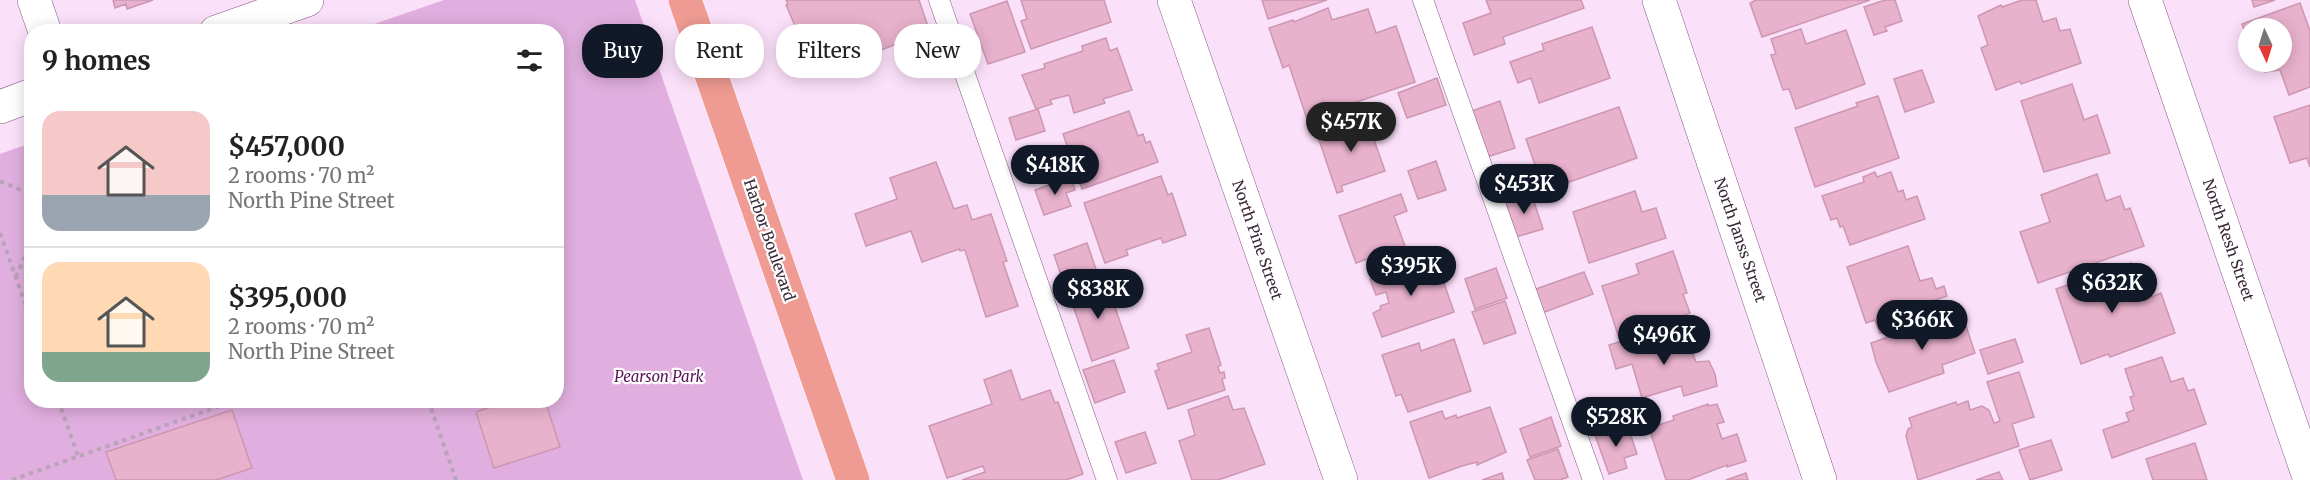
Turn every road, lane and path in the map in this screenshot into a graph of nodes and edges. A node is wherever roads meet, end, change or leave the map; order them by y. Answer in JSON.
{"nodes":[{"id":1,"x":34,"y":0,"type":"edge"},
{"id":2,"x":307,"y":0,"type":"edge"},
{"id":3,"x":685,"y":0,"type":"edge"},
{"id":4,"x":939,"y":0,"type":"edge"},
{"id":5,"x":1174,"y":0,"type":"edge"},
{"id":6,"x":1423,"y":0,"type":"edge"},
{"id":7,"x":1659,"y":0,"type":"edge"},
{"id":8,"x":2145,"y":0,"type":"edge"},
{"id":9,"x":42,"y":24,"type":"edge"},
{"id":10,"x":239,"y":24,"type":"edge"},
{"id":11,"x":24,"y":98,"type":"edge"},
{"id":12,"x":0,"y":106,"type":"edge"},
{"id":13,"x":0,"y":181,"type":"edge"},
{"id":14,"x":24,"y":192,"type":"edge"},
{"id":15,"x":0,"y":233,"type":"edge"},
{"id":16,"x":24,"y":258,"type":"edge"},
{"id":17,"x":16,"y":277,"type":"junction"},
{"id":18,"x":24,"y":300,"type":"edge"},
{"id":19,"x":61,"y":408,"type":"edge"},
{"id":20,"x":214,"y":408,"type":"edge"},
{"id":21,"x":431,"y":408,"type":"edge"},
{"id":22,"x":78,"y":456,"type":"junction"},
{"id":23,"x":12,"y":480,"type":"edge"},
{"id":24,"x":456,"y":480,"type":"edge"},
{"id":25,"x":853,"y":480,"type":"edge"},
{"id":26,"x":1107,"y":480,"type":"edge"},
{"id":27,"x":1341,"y":480,"type":"edge"},
{"id":28,"x":1593,"y":480,"type":"edge"},
{"id":29,"x":1820,"y":480,"type":"edge"},
{"id":30,"x":2310,"y":480,"type":"edge"}],
"edges":[{"from":1,"to":9,"type":"street"},
{"from":2,"to":10,"type":"street"},
{"from":3,"to":25,"type":"main road","name":"Harbor Boulevard"},
{"from":4,"to":26,"type":"lane"},
{"from":5,"to":27,"type":"street","name":"North Pine Street"},
{"from":6,"to":28,"type":"lane"},
{"from":7,"to":29,"type":"street","name":"North Janss Street"},
{"from":8,"to":30,"type":"street","name":"North Resh Street"},
{"from":11,"to":12,"type":"street"},
{"from":13,"to":14,"type":"path"},
{"from":15,"to":17,"type":"path"},
{"from":16,"to":17,"type":"path"},
{"from":17,"to":18,"type":"path"},
{"from":19,"to":22,"type":"path"},
{"from":20,"to":22,"type":"path"},
{"from":21,"to":24,"type":"path"},
{"from":22,"to":23,"type":"path"}]}
